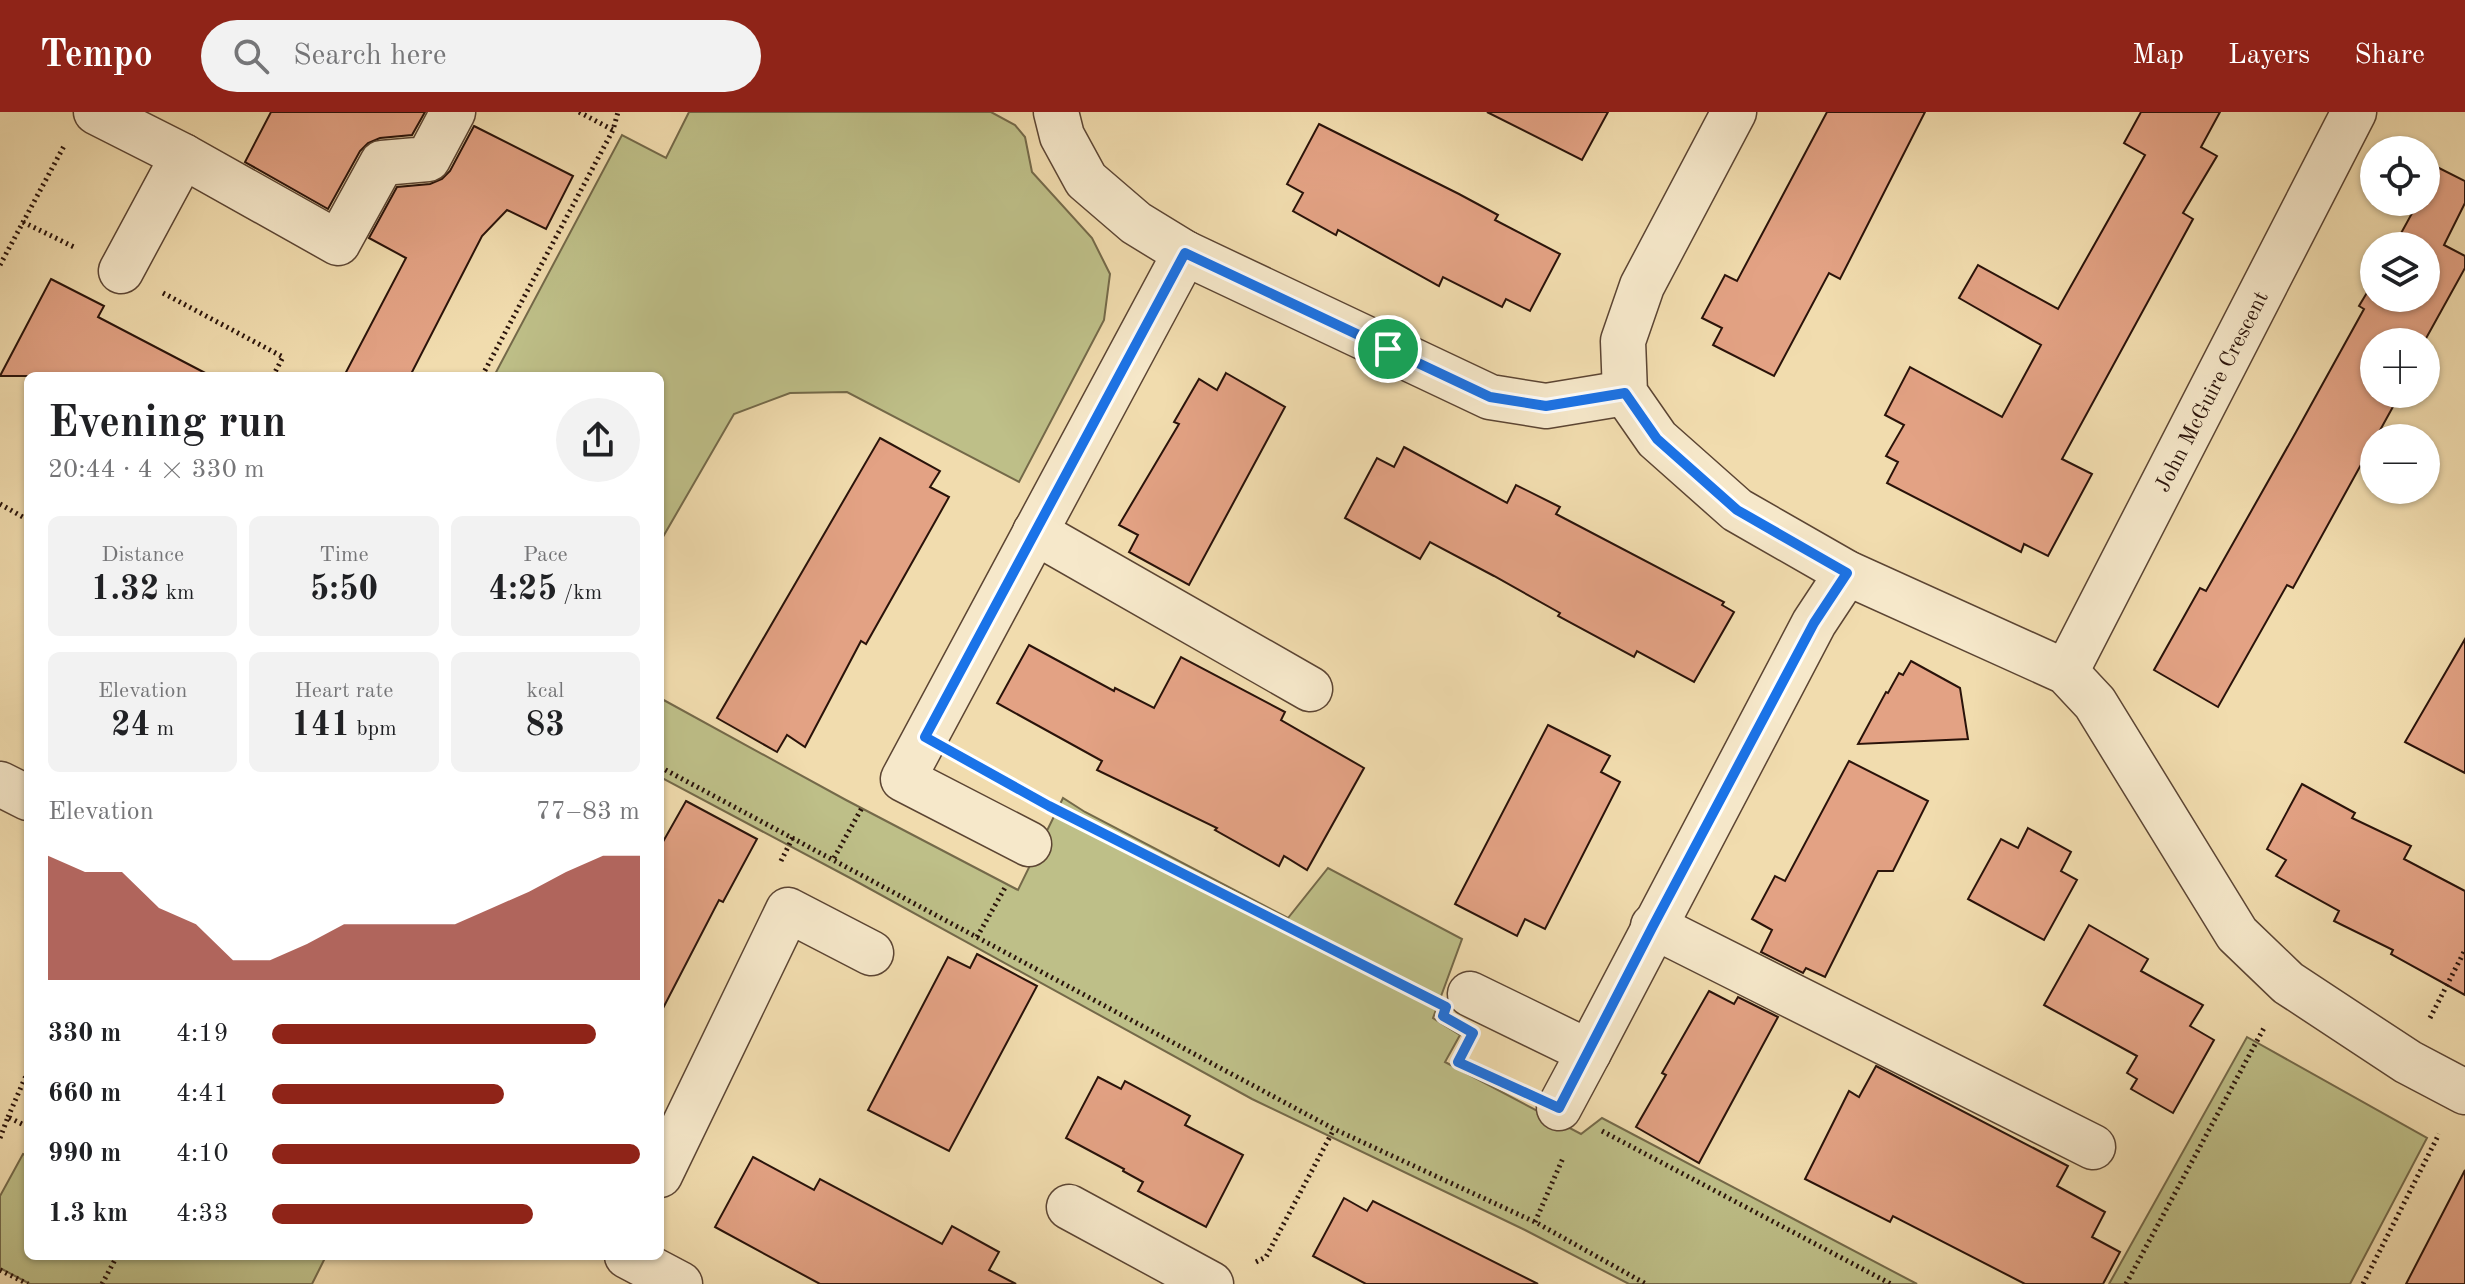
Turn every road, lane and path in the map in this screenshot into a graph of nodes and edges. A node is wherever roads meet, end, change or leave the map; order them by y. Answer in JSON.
{"nodes":[{"id":1,"x":453,"y":112,"type":"edge"},
{"id":2,"x":579,"y":112,"type":"edge"},
{"id":3,"x":618,"y":112,"type":"edge"},
{"id":4,"x":1056,"y":112,"type":"edge"},
{"id":5,"x":1734,"y":112,"type":"edge"},
{"id":6,"x":2354,"y":112,"type":"edge"},
{"id":7,"x":82,"y":126,"type":"edge"},
{"id":8,"x":613,"y":130,"type":"junction"},
{"id":9,"x":183,"y":156,"type":"junction"},
{"id":10,"x":1185,"y":253,"type":"junction"},
{"id":11,"x":0,"y":265,"type":"edge"},
{"id":12,"x":121,"y":271,"type":"dead end"},
{"id":13,"x":484,"y":372,"type":"edge"},
{"id":14,"x":1625,"y":393,"type":"junction"},
{"id":15,"x":0,"y":504,"type":"edge"},
{"id":16,"x":24,"y":518,"type":"edge"},
{"id":17,"x":1035,"y":532,"type":"junction"},
{"id":18,"x":1847,"y":573,"type":"junction"},
{"id":19,"x":2066,"y":672,"type":"junction"},
{"id":20,"x":1310,"y":689,"type":"dead end"},
{"id":21,"x":664,"y":769,"type":"edge"},
{"id":22,"x":894,"y":775,"type":"junction"},
{"id":23,"x":0,"y":784,"type":"edge"},
{"id":24,"x":24,"y":796,"type":"edge"},
{"id":25,"x":1063,"y":813,"type":"dead end"},
{"id":26,"x":1029,"y":844,"type":"dead end"},
{"id":27,"x":834,"y":858,"type":"junction"},
{"id":28,"x":1653,"y":926,"type":"junction"},
{"id":29,"x":2465,"y":950,"type":"edge"},
{"id":30,"x":871,"y":953,"type":"dead end"},
{"id":31,"x":2288,"y":983,"type":"junction"},
{"id":32,"x":1451,"y":997,"type":"joint"},
{"id":33,"x":1468,"y":1042,"type":"dead end"},
{"id":34,"x":1589,"y":1052,"type":"junction"},
{"id":35,"x":2408,"y":1062,"type":"junction"},
{"id":36,"x":24,"y":1080,"type":"edge"},
{"id":37,"x":2463,"y":1091,"type":"edge"},
{"id":38,"x":8,"y":1117,"type":"junction"},
{"id":39,"x":1576,"y":1117,"type":"junction"},
{"id":40,"x":24,"y":1125,"type":"edge"},
{"id":41,"x":1334,"y":1129,"type":"junction"},
{"id":42,"x":0,"y":1138,"type":"edge"},
{"id":43,"x":2093,"y":1147,"type":"dead end"},
{"id":44,"x":664,"y":1167,"type":"edge"},
{"id":45,"x":1069,"y":1207,"type":"dead end"},
{"id":46,"x":115,"y":1260,"type":"edge"},
{"id":47,"x":618,"y":1260,"type":"edge"},
{"id":48,"x":635,"y":1260,"type":"edge"},
{"id":49,"x":0,"y":1270,"type":"edge"},
{"id":50,"x":1221,"y":1281,"type":"edge"},
{"id":51,"x":28,"y":1284,"type":"edge"},
{"id":52,"x":102,"y":1284,"type":"edge"},
{"id":53,"x":605,"y":1284,"type":"edge"},
{"id":54,"x":680,"y":1284,"type":"edge"},
{"id":55,"x":1646,"y":1284,"type":"edge"},
{"id":56,"x":1891,"y":1284,"type":"edge"},
{"id":57,"x":2126,"y":1284,"type":"edge"},
{"id":58,"x":2363,"y":1284,"type":"edge"}],
"edges":[{"from":1,"to":9,"type":"street"},
{"from":2,"to":8,"type":"path"},
{"from":3,"to":8,"type":"path"},
{"from":4,"to":10,"type":"street"},
{"from":5,"to":14,"type":"street"},
{"from":6,"to":19,"type":"street","name":"John McGuire Crescent"},
{"from":7,"to":9,"type":"street"},
{"from":7,"to":11,"type":"path"},
{"from":8,"to":13,"type":"path"},
{"from":9,"to":12,"type":"street"},
{"from":10,"to":14,"type":"street"},
{"from":10,"to":17,"type":"street"},
{"from":14,"to":18,"type":"street"},
{"from":15,"to":16,"type":"path"},
{"from":17,"to":20,"type":"street"},
{"from":17,"to":22,"type":"street"},
{"from":18,"to":19,"type":"street"},
{"from":18,"to":28,"type":"street"},
{"from":19,"to":31,"type":"street"},
{"from":21,"to":27,"type":"path"},
{"from":22,"to":26,"type":"street"},
{"from":22,"to":27,"type":"path"},
{"from":23,"to":24,"type":"street"},
{"from":25,"to":32,"type":"path"},
{"from":27,"to":41,"type":"path"},
{"from":28,"to":34,"type":"street"},
{"from":28,"to":43,"type":"street"},
{"from":29,"to":35,"type":"path"},
{"from":30,"to":44,"type":"street"},
{"from":31,"to":35,"type":"street"},
{"from":31,"to":57,"type":"path"},
{"from":32,"to":34,"type":"street"},
{"from":33,"to":39,"type":"path"},
{"from":34,"to":39,"type":"street"},
{"from":35,"to":37,"type":"street"},
{"from":36,"to":38,"type":"path"},
{"from":37,"to":58,"type":"path"},
{"from":38,"to":40,"type":"path"},
{"from":38,"to":42,"type":"path"},
{"from":39,"to":56,"type":"path"},
{"from":41,"to":50,"type":"path"},
{"from":41,"to":55,"type":"path"},
{"from":45,"to":50,"type":"street"},
{"from":46,"to":52,"type":"path"},
{"from":47,"to":53,"type":"street"},
{"from":48,"to":54,"type":"street"},
{"from":49,"to":51,"type":"path"}]}
